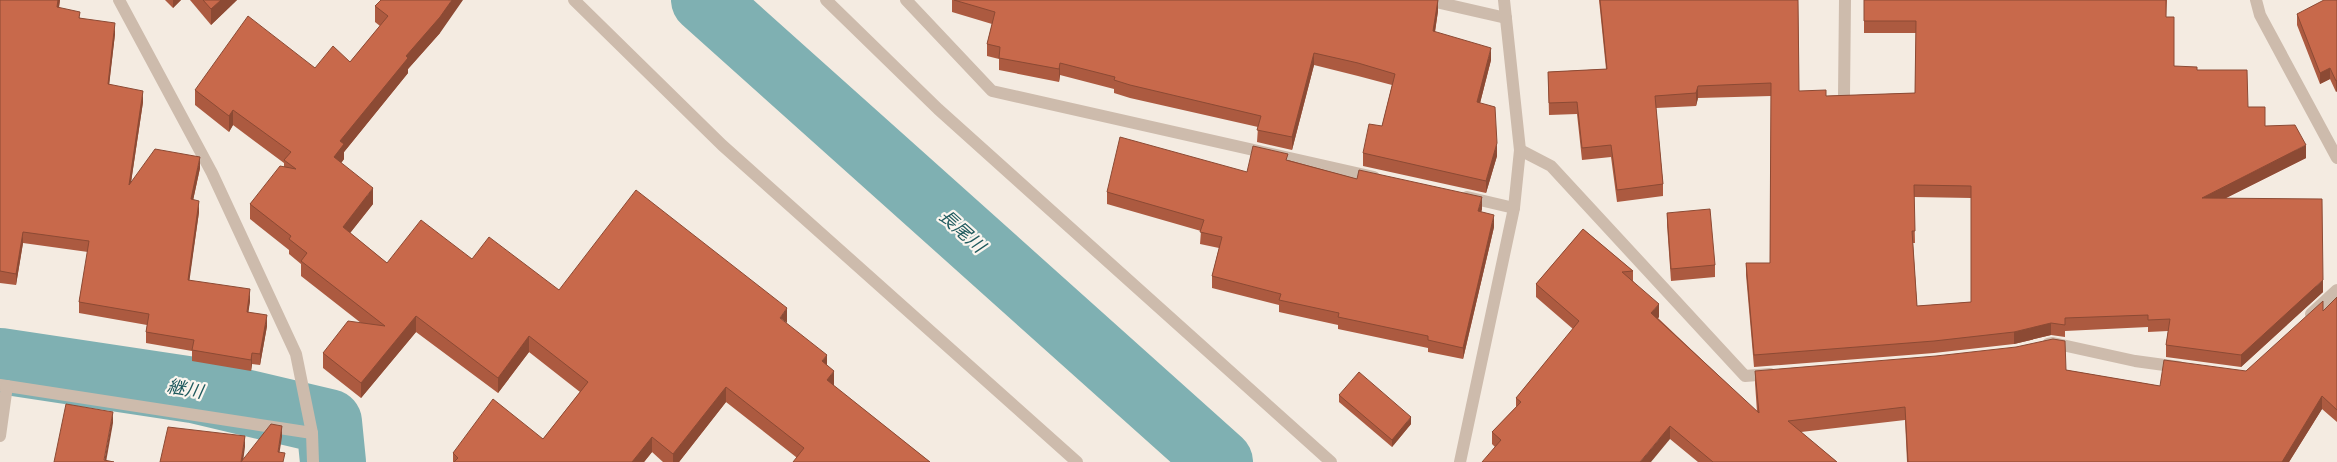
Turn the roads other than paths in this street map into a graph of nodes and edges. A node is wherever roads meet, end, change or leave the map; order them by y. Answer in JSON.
{"nodes":[{"id":1,"x":119,"y":0,"type":"edge"},
{"id":2,"x":574,"y":0,"type":"edge"},
{"id":3,"x":826,"y":0,"type":"edge"},
{"id":4,"x":906,"y":0,"type":"edge"},
{"id":5,"x":1427,"y":0,"type":"edge"},
{"id":6,"x":1504,"y":0,"type":"edge"},
{"id":7,"x":1845,"y":0,"type":"edge"},
{"id":8,"x":2256,"y":0,"type":"edge"},
{"id":9,"x":1506,"y":18,"type":"junction"},
{"id":10,"x":1844,"y":94,"type":"edge"},
{"id":11,"x":1520,"y":150,"type":"junction"},
{"id":12,"x":2337,"y":158,"type":"edge"},
{"id":13,"x":1388,"y":180,"type":"edge"},
{"id":14,"x":1456,"y":195,"type":"edge"},
{"id":15,"x":1514,"y":208,"type":"junction"},
{"id":16,"x":2337,"y":290,"type":"edge"},
{"id":17,"x":2301,"y":323,"type":"edge"},
{"id":18,"x":2034,"y":348,"type":"edge"},
{"id":19,"x":2194,"y":369,"type":"edge"},
{"id":20,"x":1785,"y":373,"type":"edge"},
{"id":21,"x":3,"y":385,"type":"edge"},
{"id":22,"x":312,"y":433,"type":"junction"},
{"id":23,"x":0,"y":436,"type":"edge"},
{"id":24,"x":313,"y":462,"type":"edge"},
{"id":25,"x":1077,"y":462,"type":"edge"},
{"id":26,"x":1331,"y":462,"type":"edge"},
{"id":27,"x":1460,"y":462,"type":"edge"}],
"edges":[{"from":1,"to":22,"type":"street"},
{"from":2,"to":25,"type":"street"},
{"from":3,"to":26,"type":"street"},
{"from":4,"to":13,"type":"street"},
{"from":5,"to":9,"type":"street"},
{"from":6,"to":9,"type":"street"},
{"from":7,"to":10,"type":"street"},
{"from":8,"to":12,"type":"street"},
{"from":9,"to":11,"type":"street"},
{"from":11,"to":15,"type":"street"},
{"from":11,"to":20,"type":"street"},
{"from":14,"to":15,"type":"street"},
{"from":15,"to":27,"type":"street"},
{"from":16,"to":17,"type":"street"},
{"from":18,"to":19,"type":"street"},
{"from":21,"to":22,"type":"street"},
{"from":21,"to":23,"type":"street"},
{"from":22,"to":24,"type":"street"}]}
